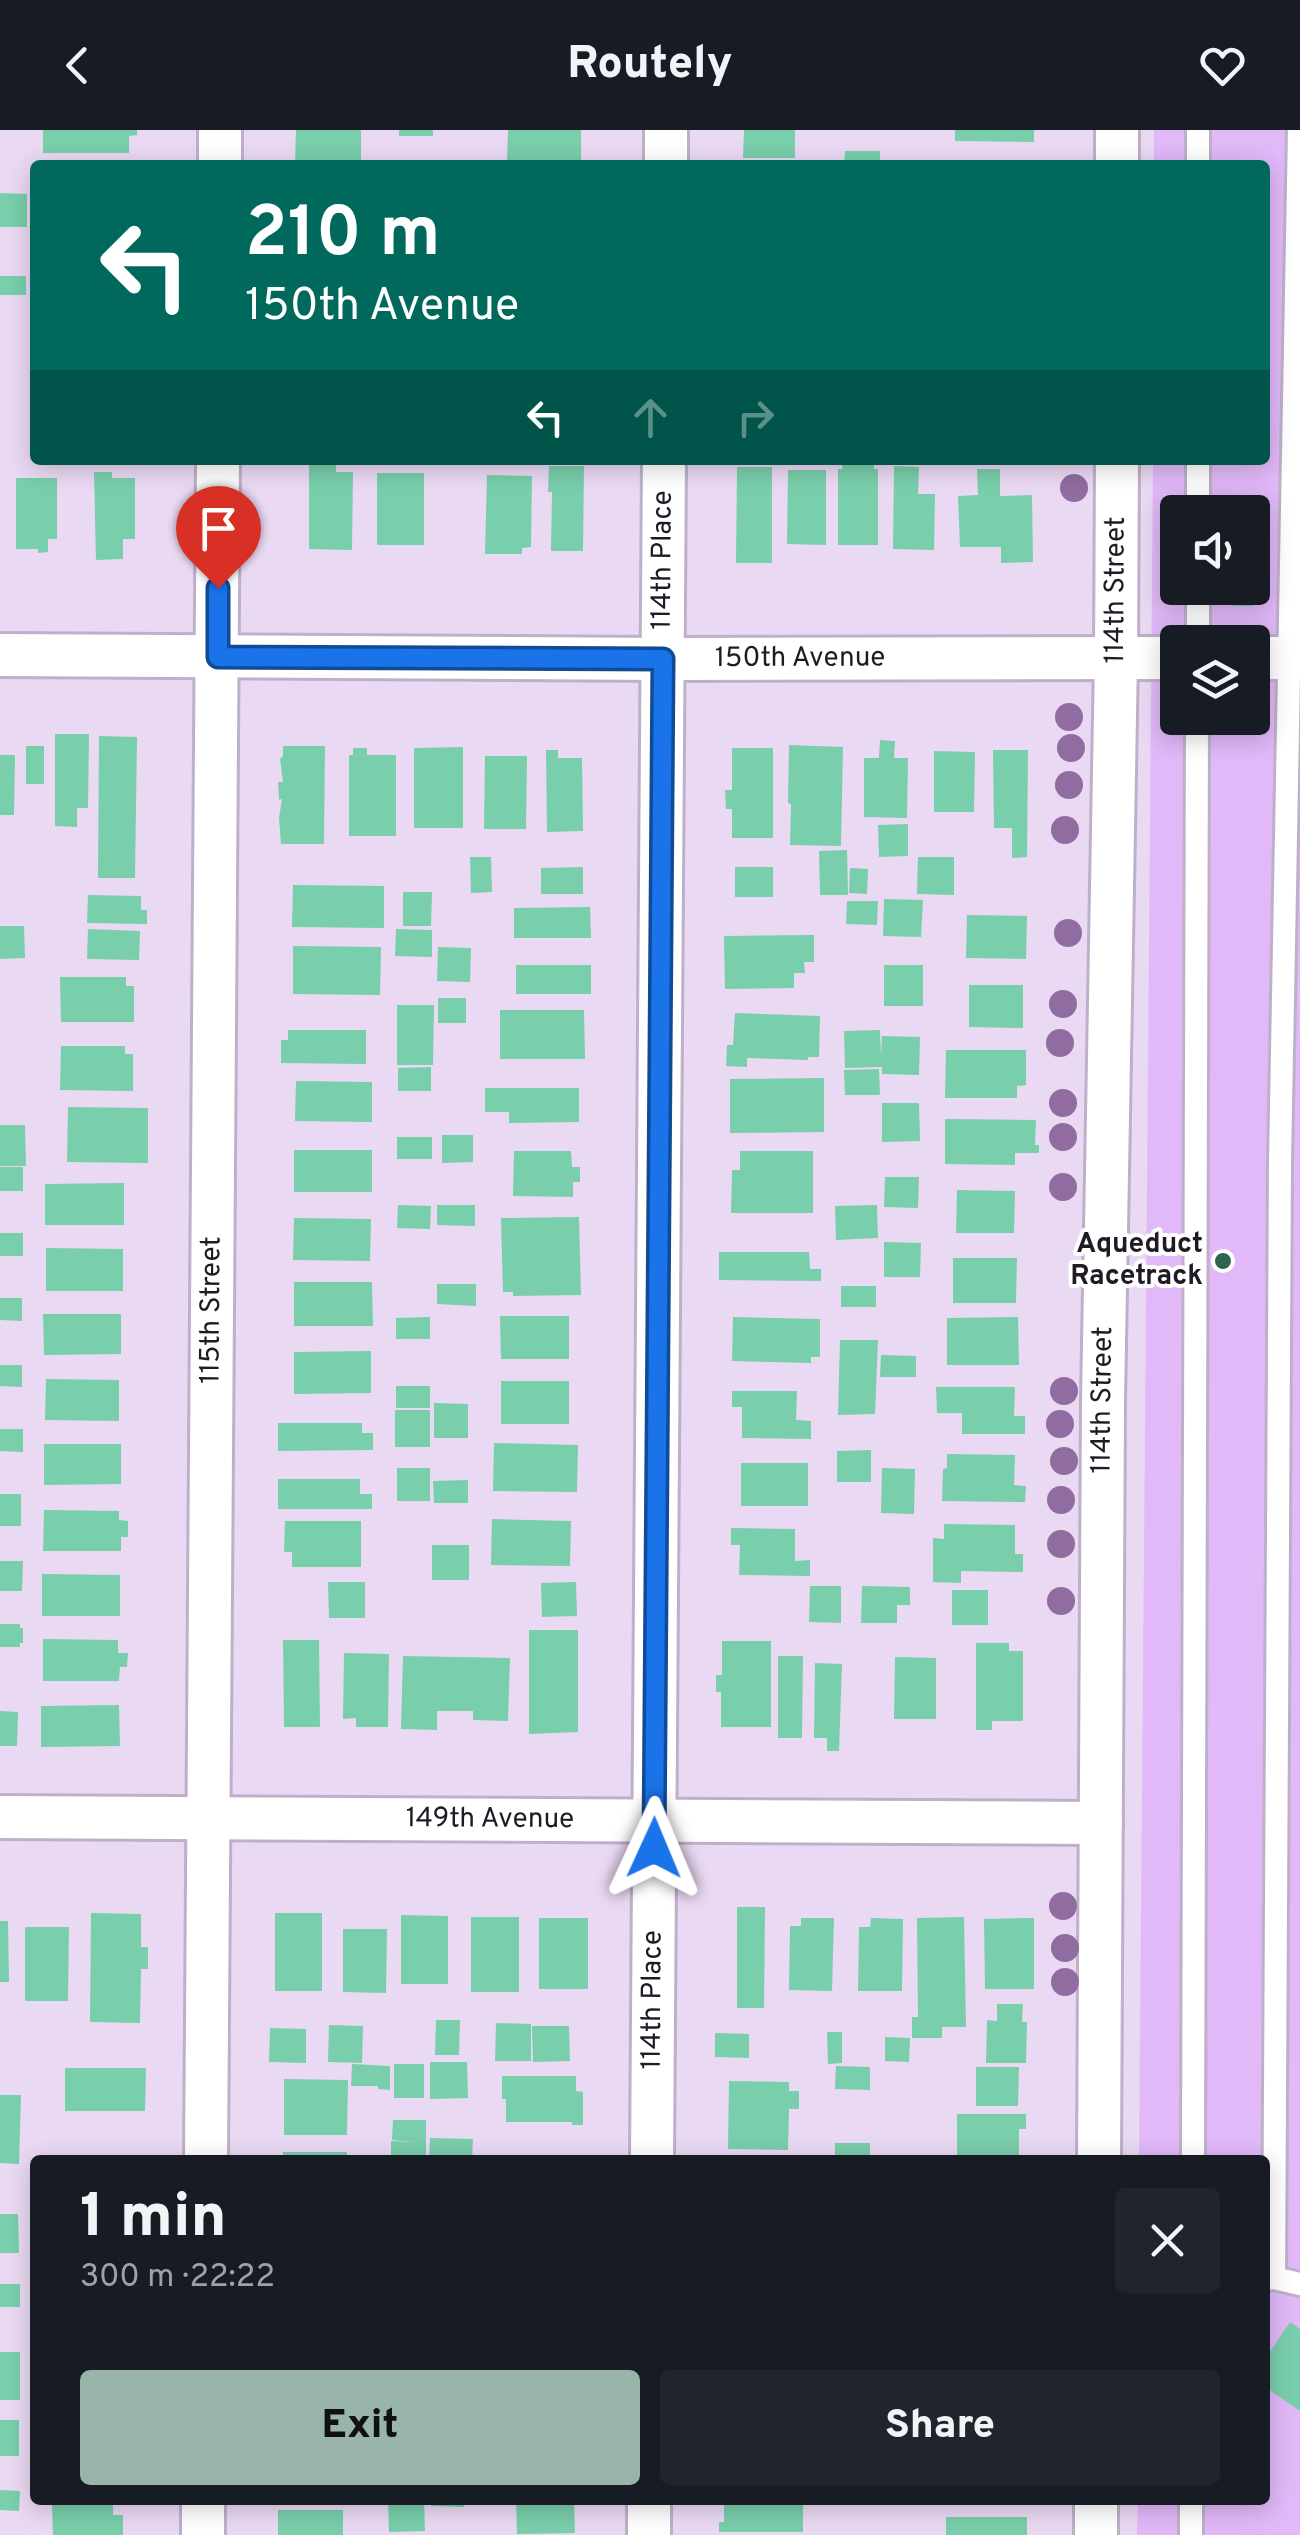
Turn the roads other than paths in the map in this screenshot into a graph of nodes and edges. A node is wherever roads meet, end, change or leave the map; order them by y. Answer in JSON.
{"nodes":[{"id":1,"x":220,"y":130,"type":"edge"},
{"id":2,"x":666,"y":130,"type":"edge"},
{"id":3,"x":1118,"y":130,"type":"edge"},
{"id":4,"x":1198,"y":130,"type":"edge"},
{"id":5,"x":1299,"y":130,"type":"edge"},
{"id":6,"x":220,"y":160,"type":"edge"},
{"id":7,"x":666,"y":160,"type":"edge"},
{"id":8,"x":1117,"y":160,"type":"edge"},
{"id":9,"x":1198,"y":160,"type":"edge"},
{"id":10,"x":218,"y":465,"type":"edge"},
{"id":11,"x":664,"y":465,"type":"edge"},
{"id":12,"x":1116,"y":465,"type":"edge"},
{"id":13,"x":1198,"y":465,"type":"edge"},
{"id":14,"x":1198,"y":495,"type":"edge"},
{"id":15,"x":0,"y":655,"type":"edge"},
{"id":16,"x":218,"y":657,"type":"junction"},
{"id":17,"x":1116,"y":658,"type":"junction"},
{"id":18,"x":1160,"y":658,"type":"edge"},
{"id":19,"x":1270,"y":658,"type":"edge"},
{"id":20,"x":663,"y":659,"type":"junction"},
{"id":21,"x":1198,"y":735,"type":"edge"},
{"id":22,"x":0,"y":1818,"type":"edge"},
{"id":23,"x":208,"y":1818,"type":"junction"},
{"id":24,"x":654,"y":1820,"type":"junction"},
{"id":25,"x":1101,"y":1823,"type":"junction"},
{"id":26,"x":206,"y":2155,"type":"edge"},
{"id":27,"x":652,"y":2155,"type":"edge"},
{"id":28,"x":1098,"y":2155,"type":"edge"},
{"id":29,"x":1192,"y":2155,"type":"edge"},
{"id":30,"x":1270,"y":2176,"type":"edge"},
{"id":31,"x":1270,"y":2278,"type":"edge"},
{"id":32,"x":1300,"y":2284,"type":"edge"},
{"id":33,"x":203,"y":2505,"type":"edge"},
{"id":34,"x":650,"y":2505,"type":"edge"},
{"id":35,"x":1096,"y":2505,"type":"edge"},
{"id":36,"x":1192,"y":2505,"type":"edge"},
{"id":37,"x":203,"y":2535,"type":"edge"},
{"id":38,"x":649,"y":2535,"type":"edge"},
{"id":39,"x":1096,"y":2535,"type":"edge"},
{"id":40,"x":1191,"y":2535,"type":"edge"}],
"edges":[{"from":1,"to":6,"type":"street"},
{"from":2,"to":7,"type":"street"},
{"from":3,"to":8,"type":"street"},
{"from":4,"to":9,"type":"lane"},
{"from":5,"to":19,"type":"lane"},
{"from":10,"to":16,"type":"street","name":"115th Street"},
{"from":11,"to":20,"type":"street","name":"114th Place"},
{"from":12,"to":17,"type":"street","name":"114th Street"},
{"from":13,"to":14,"type":"lane"},
{"from":15,"to":16,"type":"street","name":"150th Avenue"},
{"from":16,"to":20,"type":"street","name":"150th Avenue"},
{"from":16,"to":23,"type":"street","name":"115th Street"},
{"from":17,"to":18,"type":"street","name":"150th Avenue"},
{"from":17,"to":20,"type":"street","name":"150th Avenue"},
{"from":17,"to":25,"type":"street","name":"114th Street"},
{"from":19,"to":30,"type":"lane"},
{"from":20,"to":24,"type":"street","name":"114th Place"},
{"from":21,"to":29,"type":"lane"},
{"from":22,"to":23,"type":"street","name":"149th Avenue"},
{"from":23,"to":24,"type":"street","name":"149th Avenue"},
{"from":23,"to":26,"type":"street","name":"115th Street"},
{"from":24,"to":25,"type":"street","name":"149th Avenue"},
{"from":24,"to":27,"type":"street","name":"114th Place"},
{"from":25,"to":28,"type":"street","name":"114th Street"},
{"from":31,"to":32,"type":"lane"},
{"from":33,"to":37,"type":"street"},
{"from":34,"to":38,"type":"street"},
{"from":35,"to":39,"type":"street"},
{"from":36,"to":40,"type":"lane"}]}
